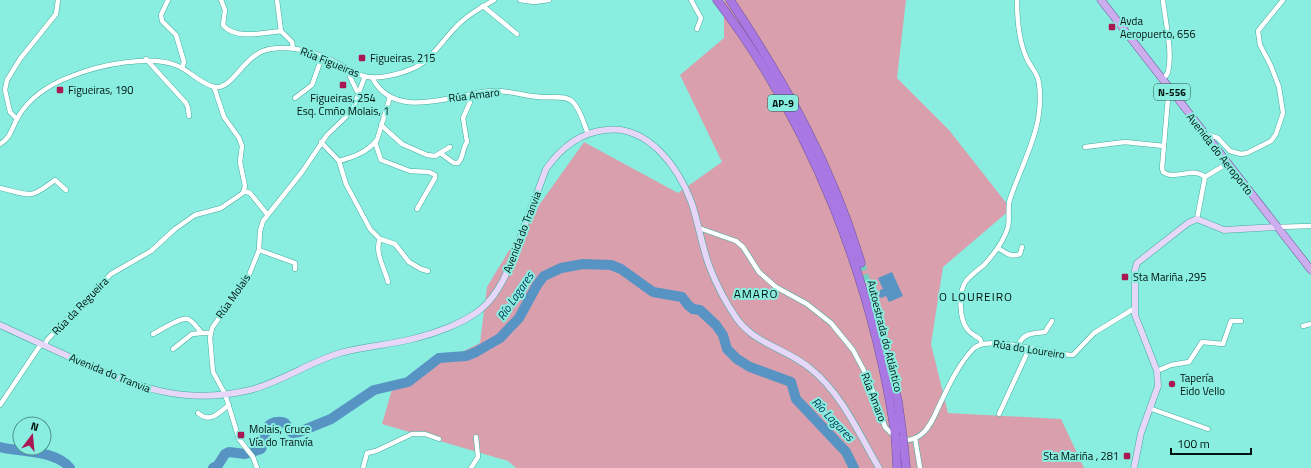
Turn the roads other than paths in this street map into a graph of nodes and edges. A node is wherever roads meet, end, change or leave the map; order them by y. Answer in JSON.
{"nodes":[{"id":1,"x":58,"y":0,"type":"edge"},
{"id":2,"x":168,"y":0,"type":"edge"},
{"id":3,"x":220,"y":0,"type":"edge"},
{"id":4,"x":277,"y":0,"type":"edge"},
{"id":5,"x":494,"y":0,"type":"edge"},
{"id":6,"x":520,"y":0,"type":"edge"},
{"id":7,"x":549,"y":0,"type":"edge"},
{"id":8,"x":691,"y":0,"type":"edge"},
{"id":9,"x":717,"y":0,"type":"edge"},
{"id":10,"x":730,"y":0,"type":"edge"},
{"id":11,"x":1016,"y":0,"type":"edge"},
{"id":12,"x":1101,"y":0,"type":"edge"},
{"id":13,"x":1163,"y":0,"type":"edge"},
{"id":14,"x":1283,"y":0,"type":"edge"},
{"id":15,"x":483,"y":6,"type":"junction"},
{"id":16,"x":697,"y":29,"type":"dead end"},
{"id":17,"x":281,"y":31,"type":"junction"},
{"id":18,"x":516,"y":34,"type":"dead end"},
{"id":19,"x":293,"y":48,"type":"junction"},
{"id":20,"x":322,"y":57,"type":"junction"},
{"id":21,"x":146,"y":59,"type":"junction"},
{"id":22,"x":182,"y":68,"type":"junction"},
{"id":23,"x":349,"y":69,"type":"junction"},
{"id":24,"x":365,"y":76,"type":"junction"},
{"id":25,"x":372,"y":77,"type":"junction"},
{"id":26,"x":1162,"y":79,"type":"junction"},
{"id":27,"x":214,"y":87,"type":"junction"},
{"id":28,"x":358,"y":93,"type":"junction"},
{"id":29,"x":1173,"y":93,"type":"junction"},
{"id":30,"x":470,"y":95,"type":"junction"},
{"id":31,"x":390,"y":97,"type":"junction"},
{"id":32,"x":295,"y":98,"type":"dead end"},
{"id":33,"x":189,"y":116,"type":"dead end"},
{"id":34,"x":17,"y":119,"type":"junction"},
{"id":35,"x":381,"y":125,"type":"junction"},
{"id":36,"x":588,"y":134,"type":"junction"},
{"id":37,"x":1205,"y":134,"type":"junction"},
{"id":38,"x":321,"y":142,"type":"junction"},
{"id":39,"x":375,"y":142,"type":"junction"},
{"id":40,"x":0,"y":144,"type":"edge"},
{"id":41,"x":1164,"y":146,"type":"junction"},
{"id":42,"x":450,"y":147,"type":"dead end"},
{"id":43,"x":1085,"y":148,"type":"dead end"},
{"id":44,"x":440,"y":153,"type":"junction"},
{"id":45,"x":339,"y":161,"type":"junction"},
{"id":46,"x":1228,"y":164,"type":"junction"},
{"id":47,"x":1205,"y":177,"type":"junction"},
{"id":48,"x":0,"y":188,"type":"edge"},
{"id":49,"x":66,"y":190,"type":"dead end"},
{"id":50,"x":244,"y":191,"type":"junction"},
{"id":51,"x":417,"y":209,"type":"dead end"},
{"id":52,"x":267,"y":214,"type":"junction"},
{"id":53,"x":1197,"y":219,"type":"junction"},
{"id":54,"x":1311,"y":226,"type":"edge"},
{"id":55,"x":1277,"y":227,"type":"junction"},
{"id":56,"x":699,"y":228,"type":"junction"},
{"id":57,"x":380,"y":239,"type":"junction"},
{"id":58,"x":1022,"y":247,"type":"dead end"},
{"id":59,"x":998,"y":248,"type":"junction"},
{"id":60,"x":259,"y":250,"type":"junction"},
{"id":61,"x":862,"y":263,"type":"tunnel mouth"},
{"id":62,"x":295,"y":270,"type":"dead end"},
{"id":63,"x":428,"y":270,"type":"dead end"},
{"id":64,"x":1311,"y":270,"type":"edge"},
{"id":65,"x":388,"y":282,"type":"dead end"},
{"id":66,"x":1135,"y":308,"type":"junction"},
{"id":67,"x":1052,"y":321,"type":"dead end"},
{"id":68,"x":1241,"y":321,"type":"dead end"},
{"id":69,"x":1311,"y":324,"type":"edge"},
{"id":70,"x":0,"y":325,"type":"edge"},
{"id":71,"x":1303,"y":326,"type":"dead end"},
{"id":72,"x":202,"y":333,"type":"junction"},
{"id":73,"x":153,"y":334,"type":"dead end"},
{"id":74,"x":211,"y":334,"type":"junction"},
{"id":75,"x":883,"y":340,"type":"tunnel mouth"},
{"id":76,"x":43,"y":344,"type":"junction"},
{"id":77,"x":982,"y":344,"type":"junction"},
{"id":78,"x":1017,"y":347,"type":"junction"},
{"id":79,"x":173,"y":349,"type":"dead end"},
{"id":80,"x":1029,"y":349,"type":"junction"},
{"id":81,"x":1156,"y":370,"type":"junction"},
{"id":82,"x":225,"y":394,"type":"junction"},
{"id":83,"x":0,"y":405,"type":"edge"},
{"id":84,"x":229,"y":405,"type":"junction"},
{"id":85,"x":1149,"y":408,"type":"junction"},
{"id":86,"x":198,"y":413,"type":"dead end"},
{"id":87,"x":999,"y":414,"type":"dead end"},
{"id":88,"x":1208,"y":429,"type":"dead end"},
{"id":89,"x":476,"y":437,"type":"dead end"},
{"id":90,"x":439,"y":439,"type":"dead end"},
{"id":91,"x":909,"y":439,"type":"junction"},
{"id":92,"x":900,"y":446,"type":"junction"},
{"id":93,"x":256,"y":468,"type":"edge"},
{"id":94,"x":363,"y":468,"type":"edge"},
{"id":95,"x":472,"y":468,"type":"edge"},
{"id":96,"x":879,"y":468,"type":"edge"},
{"id":97,"x":898,"y":468,"type":"edge"},
{"id":98,"x":906,"y":468,"type":"edge"},
{"id":99,"x":920,"y":468,"type":"edge"},
{"id":100,"x":1134,"y":468,"type":"edge"}],
"edges":[{"from":1,"to":34,"type":"street"},
{"from":2,"to":22,"type":"street"},
{"from":3,"to":17,"type":"street"},
{"from":4,"to":17,"type":"street"},
{"from":5,"to":15,"type":"street","name":"Rúa Figueiras"},
{"from":6,"to":7,"type":"street"},
{"from":8,"to":16,"type":"street"},
{"from":9,"to":92,"type":"highway","name":"Autoestrada do Atlántico","number":"AP-9","bridge":true},
{"from":10,"to":61,"type":"highway","number":"AP-9"},
{"from":11,"to":59,"type":"street"},
{"from":12,"to":26,"type":"main road","name":"Avenida do Aeroporto","number":"N-556"},
{"from":13,"to":26,"type":"street"},
{"from":14,"to":37,"type":"street"},
{"from":15,"to":18,"type":"street"},
{"from":15,"to":25,"type":"street","name":"Rúa Figueiras"},
{"from":17,"to":19,"type":"street"},
{"from":19,"to":20,"type":"street","name":"Rúa Figueiras"},
{"from":19,"to":27,"type":"street","name":"Rúa Figueiras"},
{"from":20,"to":23,"type":"street","name":"Rúa Figueiras"},
{"from":20,"to":32,"type":"street"},
{"from":21,"to":22,"type":"street"},
{"from":21,"to":33,"type":"street"},
{"from":21,"to":34,"type":"street"},
{"from":22,"to":27,"type":"street"},
{"from":23,"to":24,"type":"street","name":"Rúa Figueiras"},
{"from":23,"to":28,"type":"street"},
{"from":24,"to":25,"type":"street","name":"Rúa Figueiras"},
{"from":24,"to":28,"type":"street","name":"Rúa Molais"},
{"from":25,"to":31,"type":"street","name":"Rúa Amaro"},
{"from":26,"to":29,"type":"main road","name":"Avenida do Aeroporto","number":"N-556"},
{"from":27,"to":50,"type":"street"},
{"from":28,"to":38,"type":"street","name":"Rúa Molais"},
{"from":29,"to":37,"type":"main road","name":"Avenida do Aeroporto","number":"N-556"},
{"from":29,"to":41,"type":"street"},
{"from":30,"to":31,"type":"street","name":"Rúa Amaro"},
{"from":30,"to":36,"type":"street","name":"Rúa Amaro"},
{"from":30,"to":44,"type":"street"},
{"from":31,"to":35,"type":"street"},
{"from":34,"to":40,"type":"street"},
{"from":35,"to":39,"type":"street"},
{"from":35,"to":44,"type":"street"},
{"from":36,"to":56,"type":"main road","name":"Avenida do Tranvia"},
{"from":36,"to":82,"type":"main road","name":"Avenida do Tranvia"},
{"from":37,"to":46,"type":"main road","name":"Avenida do Aeroporto","number":"N-556"},
{"from":38,"to":45,"type":"street"},
{"from":38,"to":52,"type":"street","name":"Rúa Molais"},
{"from":39,"to":45,"type":"street"},
{"from":39,"to":51,"type":"street"},
{"from":41,"to":43,"type":"street"},
{"from":41,"to":47,"type":"street"},
{"from":42,"to":44,"type":"street"},
{"from":45,"to":57,"type":"street"},
{"from":46,"to":47,"type":"street"},
{"from":46,"to":55,"type":"main road","name":"Avenida do Aeroporto","number":"N-556"},
{"from":47,"to":53,"type":"street"},
{"from":48,"to":49,"type":"street"},
{"from":50,"to":52,"type":"street"},
{"from":50,"to":76,"type":"street","name":"Rúa da Regueira"},
{"from":52,"to":60,"type":"street","name":"Rúa Molais"},
{"from":53,"to":55,"type":"main road"},
{"from":53,"to":66,"type":"main road"},
{"from":54,"to":55,"type":"street"},
{"from":55,"to":64,"type":"main road","name":"Avenida do Aeroporto","number":"N-556"},
{"from":56,"to":91,"type":"street","name":"Rúa Amaro"},
{"from":56,"to":96,"type":"main road","name":"Avenida do Tranvia"},
{"from":57,"to":63,"type":"street"},
{"from":57,"to":65,"type":"street"},
{"from":58,"to":59,"type":"street"},
{"from":59,"to":77,"type":"street"},
{"from":60,"to":62,"type":"street"},
{"from":60,"to":74,"type":"street","name":"Rúa Molais"},
{"from":66,"to":80,"type":"street","name":"Rúa do Loureiro"},
{"from":66,"to":81,"type":"main road"},
{"from":67,"to":78,"type":"street"},
{"from":68,"to":81,"type":"street"},
{"from":69,"to":71,"type":"street"},
{"from":70,"to":76,"type":"main road","name":"Avenida do Tranvia"},
{"from":72,"to":73,"type":"street"},
{"from":72,"to":74,"type":"street"},
{"from":72,"to":79,"type":"street"},
{"from":74,"to":82,"type":"street","name":"Rúa Molais"},
{"from":75,"to":91,"type":"highway","name":"Autoestrada do Atlántico","number":"AP-9"},
{"from":76,"to":82,"type":"main road","name":"Avenida do Tranvia"},
{"from":76,"to":83,"type":"street","name":"Rúa da Regueira"},
{"from":77,"to":78,"type":"street","name":"Rúa do Loureiro"},
{"from":77,"to":91,"type":"street","name":"Rúa do Loureiro"},
{"from":78,"to":80,"type":"street","name":"Rúa do Loureiro"},
{"from":80,"to":87,"type":"street"},
{"from":81,"to":85,"type":"main road"},
{"from":82,"to":84,"type":"street","name":"Rúa Molais"},
{"from":84,"to":86,"type":"street"},
{"from":84,"to":93,"type":"street","name":"Rúa Molais"},
{"from":85,"to":88,"type":"street"},
{"from":85,"to":100,"type":"main road"},
{"from":89,"to":95,"type":"street"},
{"from":90,"to":94,"type":"street"},
{"from":91,"to":92,"type":"highway","name":"Autoestrada do Atlántico","number":"AP-9","bridge":true},
{"from":91,"to":99,"type":"street"},
{"from":92,"to":97,"type":"highway","name":"Autoestrada do Atlántico","number":"AP-9"},
{"from":92,"to":98,"type":"highway","name":"Autoestrada do Atlántico","number":"AP-9"}]}
